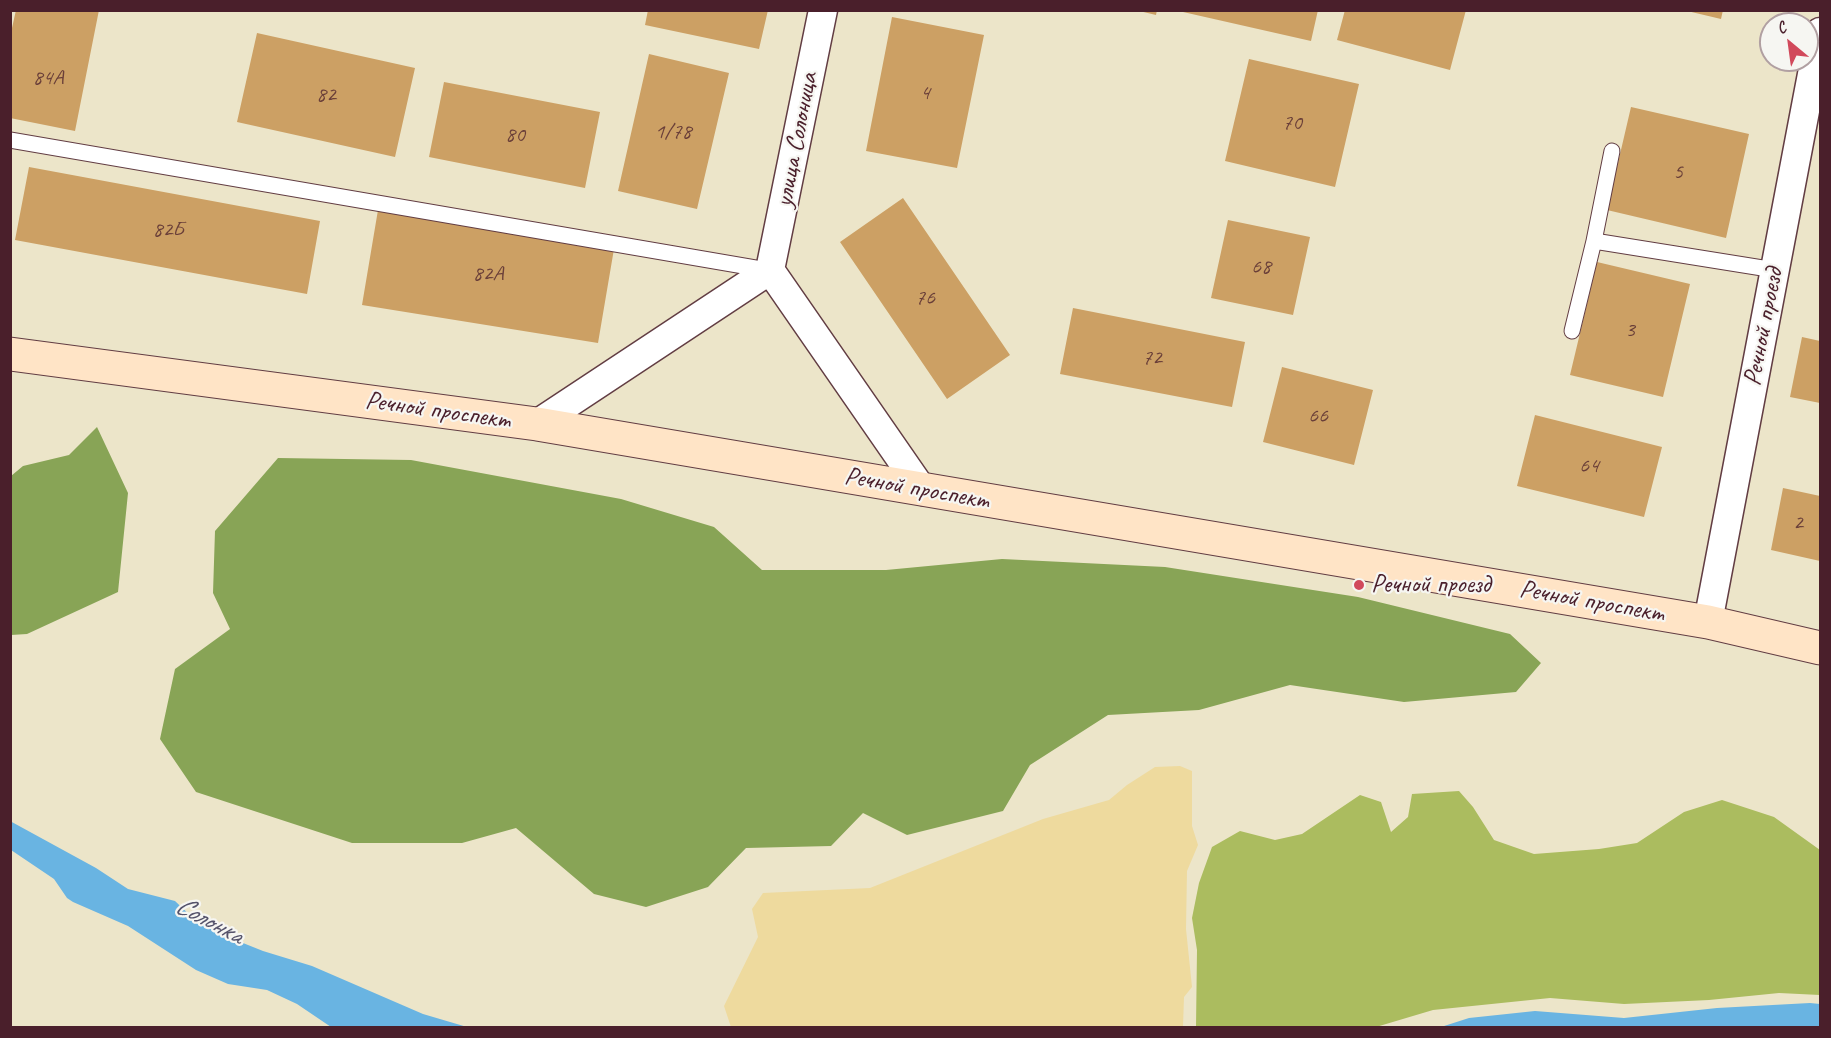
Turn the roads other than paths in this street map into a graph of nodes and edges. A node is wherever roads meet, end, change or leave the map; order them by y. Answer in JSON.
{"nodes":[{"id":1,"x":823,"y":10,"type":"edge"},
{"id":2,"x":1821,"y":32,"type":"edge"},
{"id":3,"x":10,"y":140,"type":"edge"},
{"id":4,"x":1612,"y":152,"type":"dead end"},
{"id":5,"x":1594,"y":241,"type":"junction"},
{"id":6,"x":770,"y":270,"type":"junction"},
{"id":7,"x":1775,"y":270,"type":"junction"},
{"id":8,"x":1572,"y":331,"type":"dead end"},
{"id":9,"x":10,"y":354,"type":"edge"},
{"id":10,"x":537,"y":424,"type":"junction"},
{"id":11,"x":923,"y":490,"type":"junction"},
{"id":12,"x":1708,"y":622,"type":"junction"},
{"id":13,"x":1821,"y":648,"type":"edge"}],
"edges":[{"from":1,"to":6,"type":"street","name":"улица Солоница"},
{"from":2,"to":7,"type":"street","name":"Речной проезд"},
{"from":3,"to":6,"type":"lane"},
{"from":4,"to":5,"type":"lane"},
{"from":5,"to":7,"type":"lane"},
{"from":5,"to":8,"type":"lane"},
{"from":6,"to":10,"type":"street"},
{"from":6,"to":11,"type":"street"},
{"from":7,"to":12,"type":"street","name":"Речной проезд"},
{"from":9,"to":10,"type":"street","name":"Речной проспект"},
{"from":10,"to":11,"type":"street","name":"Речной проспект"},
{"from":11,"to":12,"type":"street","name":"Речной проспект"},
{"from":12,"to":13,"type":"street","name":"Речной проспект"}]}
